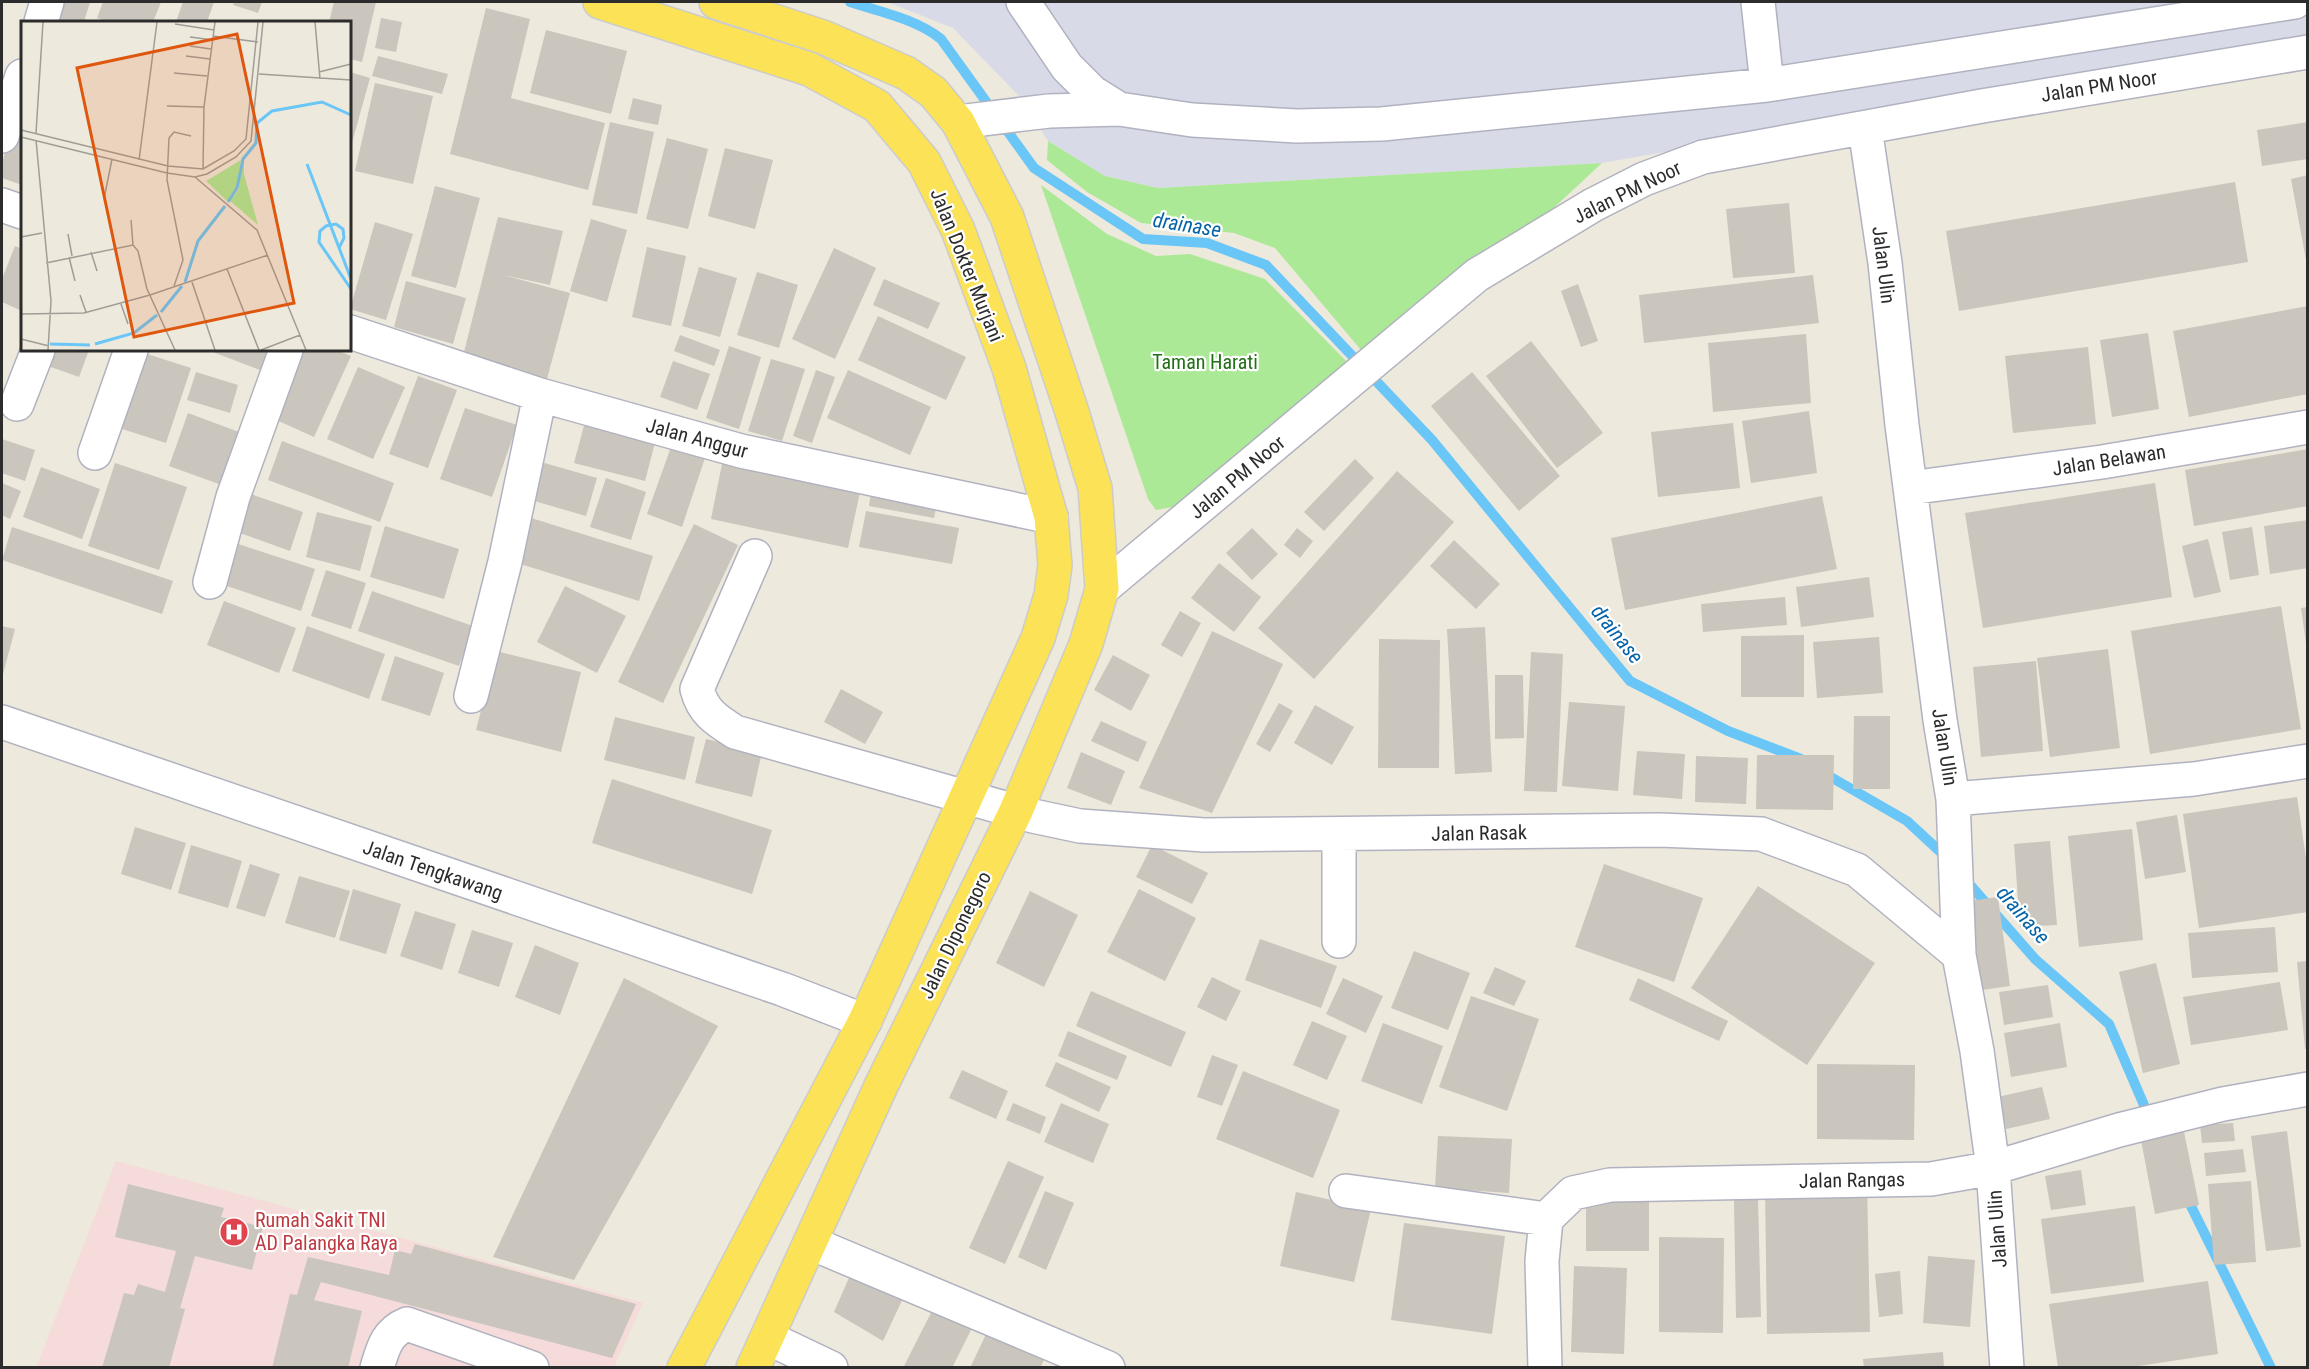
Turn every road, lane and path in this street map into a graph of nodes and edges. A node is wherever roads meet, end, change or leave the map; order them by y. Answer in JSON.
{"nodes":[{"id":1,"x":47,"y":2,"type":"edge"},
{"id":2,"x":600,"y":2,"type":"edge"},
{"id":3,"x":716,"y":2,"type":"edge"},
{"id":4,"x":1023,"y":2,"type":"edge"},
{"id":5,"x":1758,"y":2,"type":"edge"},
{"id":6,"x":2295,"y":2,"type":"edge"},
{"id":7,"x":41,"y":21,"type":"edge"},
{"id":8,"x":823,"y":37,"type":"junction"},
{"id":9,"x":2307,"y":52,"type":"edge"},
{"id":10,"x":809,"y":69,"type":"junction"},
{"id":11,"x":21,"y":79,"type":"edge"},
{"id":12,"x":1767,"y":85,"type":"junction"},
{"id":13,"x":1119,"y":109,"type":"junction"},
{"id":14,"x":958,"y":122,"type":"junction"},
{"id":15,"x":1865,"y":128,"type":"junction"},
{"id":16,"x":2,"y":136,"type":"edge"},
{"id":17,"x":351,"y":333,"type":"edge"},
{"id":18,"x":38,"y":351,"type":"edge"},
{"id":19,"x":131,"y":351,"type":"edge"},
{"id":20,"x":286,"y":351,"type":"edge"},
{"id":21,"x":540,"y":395,"type":"junction"},
{"id":22,"x":17,"y":404,"type":"dead end"},
{"id":23,"x":2307,"y":427,"type":"edge"},
{"id":24,"x":96,"y":453,"type":"dead end"},
{"id":25,"x":1910,"y":488,"type":"junction"},
{"id":26,"x":1051,"y":517,"type":"junction"},
{"id":27,"x":755,"y":556,"type":"dead end"},
{"id":28,"x":210,"y":582,"type":"dead end"},
{"id":29,"x":1102,"y":589,"type":"junction"},
{"id":30,"x":471,"y":696,"type":"dead end"},
{"id":31,"x":2,"y":722,"type":"edge"},
{"id":32,"x":2307,"y":761,"type":"edge"},
{"id":33,"x":966,"y":796,"type":"junction"},
{"id":34,"x":1953,"y":799,"type":"junction"},
{"id":35,"x":1016,"y":811,"type":"junction"},
{"id":36,"x":1339,"y":835,"type":"junction"},
{"id":37,"x":1339,"y":941,"type":"dead end"},
{"id":38,"x":1959,"y":955,"type":"junction"},
{"id":39,"x":864,"y":1021,"type":"junction"},
{"id":40,"x":2307,"y":1089,"type":"edge"},
{"id":41,"x":1993,"y":1168,"type":"junction"},
{"id":42,"x":1346,"y":1191,"type":"dead end"},
{"id":43,"x":1546,"y":1220,"type":"junction"},
{"id":44,"x":811,"y":1243,"type":"junction"},
{"id":45,"x":768,"y":1338,"type":"junction"},
{"id":46,"x":377,"y":1368,"type":"edge"},
{"id":47,"x":532,"y":1368,"type":"edge"},
{"id":48,"x":684,"y":1368,"type":"edge"},
{"id":49,"x":753,"y":1368,"type":"edge"},
{"id":50,"x":831,"y":1368,"type":"edge"},
{"id":51,"x":1108,"y":1368,"type":"edge"},
{"id":52,"x":1545,"y":1368,"type":"edge"},
{"id":53,"x":2007,"y":1368,"type":"edge"}],
"edges":[{"from":1,"to":7,"type":"street"},
{"from":2,"to":10,"type":"main road","name":"Jalan Dokter Murjani"},
{"from":3,"to":8,"type":"main road"},
{"from":4,"to":13,"type":"street"},
{"from":5,"to":12,"type":"street"},
{"from":6,"to":12,"type":"street"},
{"from":8,"to":10,"type":"main road"},
{"from":8,"to":14,"type":"main road"},
{"from":9,"to":15,"type":"street","name":"Jalan PM Noor"},
{"from":10,"to":26,"type":"main road","name":"Jalan Dokter Murjani"},
{"from":11,"to":16,"type":"street"},
{"from":12,"to":13,"type":"street"},
{"from":13,"to":14,"type":"street"},
{"from":14,"to":29,"type":"main road","name":"Jalan Diponegoro"},
{"from":15,"to":25,"type":"street","name":"Jalan Ulin"},
{"from":15,"to":29,"type":"street","name":"Jalan PM Noor"},
{"from":17,"to":21,"type":"street","name":"Jalan Anggur"},
{"from":18,"to":22,"type":"street"},
{"from":19,"to":24,"type":"street"},
{"from":20,"to":28,"type":"street"},
{"from":21,"to":26,"type":"street","name":"Jalan Anggur"},
{"from":21,"to":30,"type":"street"},
{"from":23,"to":25,"type":"street","name":"Jalan Belawan"},
{"from":25,"to":34,"type":"street","name":"Jalan Ulin"},
{"from":26,"to":33,"type":"main road"},
{"from":27,"to":33,"type":"street","name":"Jalan Rasak"},
{"from":29,"to":35,"type":"main road","name":"Jalan Diponegoro"},
{"from":31,"to":39,"type":"street","name":"Jalan Tengkawang"},
{"from":32,"to":34,"type":"street"},
{"from":33,"to":35,"type":"street","name":"Jalan Rasak"},
{"from":33,"to":39,"type":"main road"},
{"from":34,"to":38,"type":"street","name":"Jalan Ulin"},
{"from":35,"to":36,"type":"street","name":"Jalan Rasak"},
{"from":35,"to":44,"type":"main road","name":"Jalan Diponegoro"},
{"from":36,"to":37,"type":"street"},
{"from":36,"to":38,"type":"street","name":"Jalan Rasak"},
{"from":38,"to":41,"type":"street","name":"Jalan Ulin"},
{"from":39,"to":48,"type":"main road"},
{"from":40,"to":41,"type":"street","name":"Jalan Rangas"},
{"from":41,"to":43,"type":"street","name":"Jalan Rangas"},
{"from":41,"to":53,"type":"street","name":"Jalan Ulin"},
{"from":42,"to":43,"type":"street"},
{"from":43,"to":52,"type":"street"},
{"from":44,"to":45,"type":"main road","name":"Jalan Diponegoro"},
{"from":44,"to":51,"type":"street"},
{"from":45,"to":49,"type":"main road","name":"Jalan Diponegoro"},
{"from":45,"to":50,"type":"street"},
{"from":46,"to":47,"type":"street"}]}
